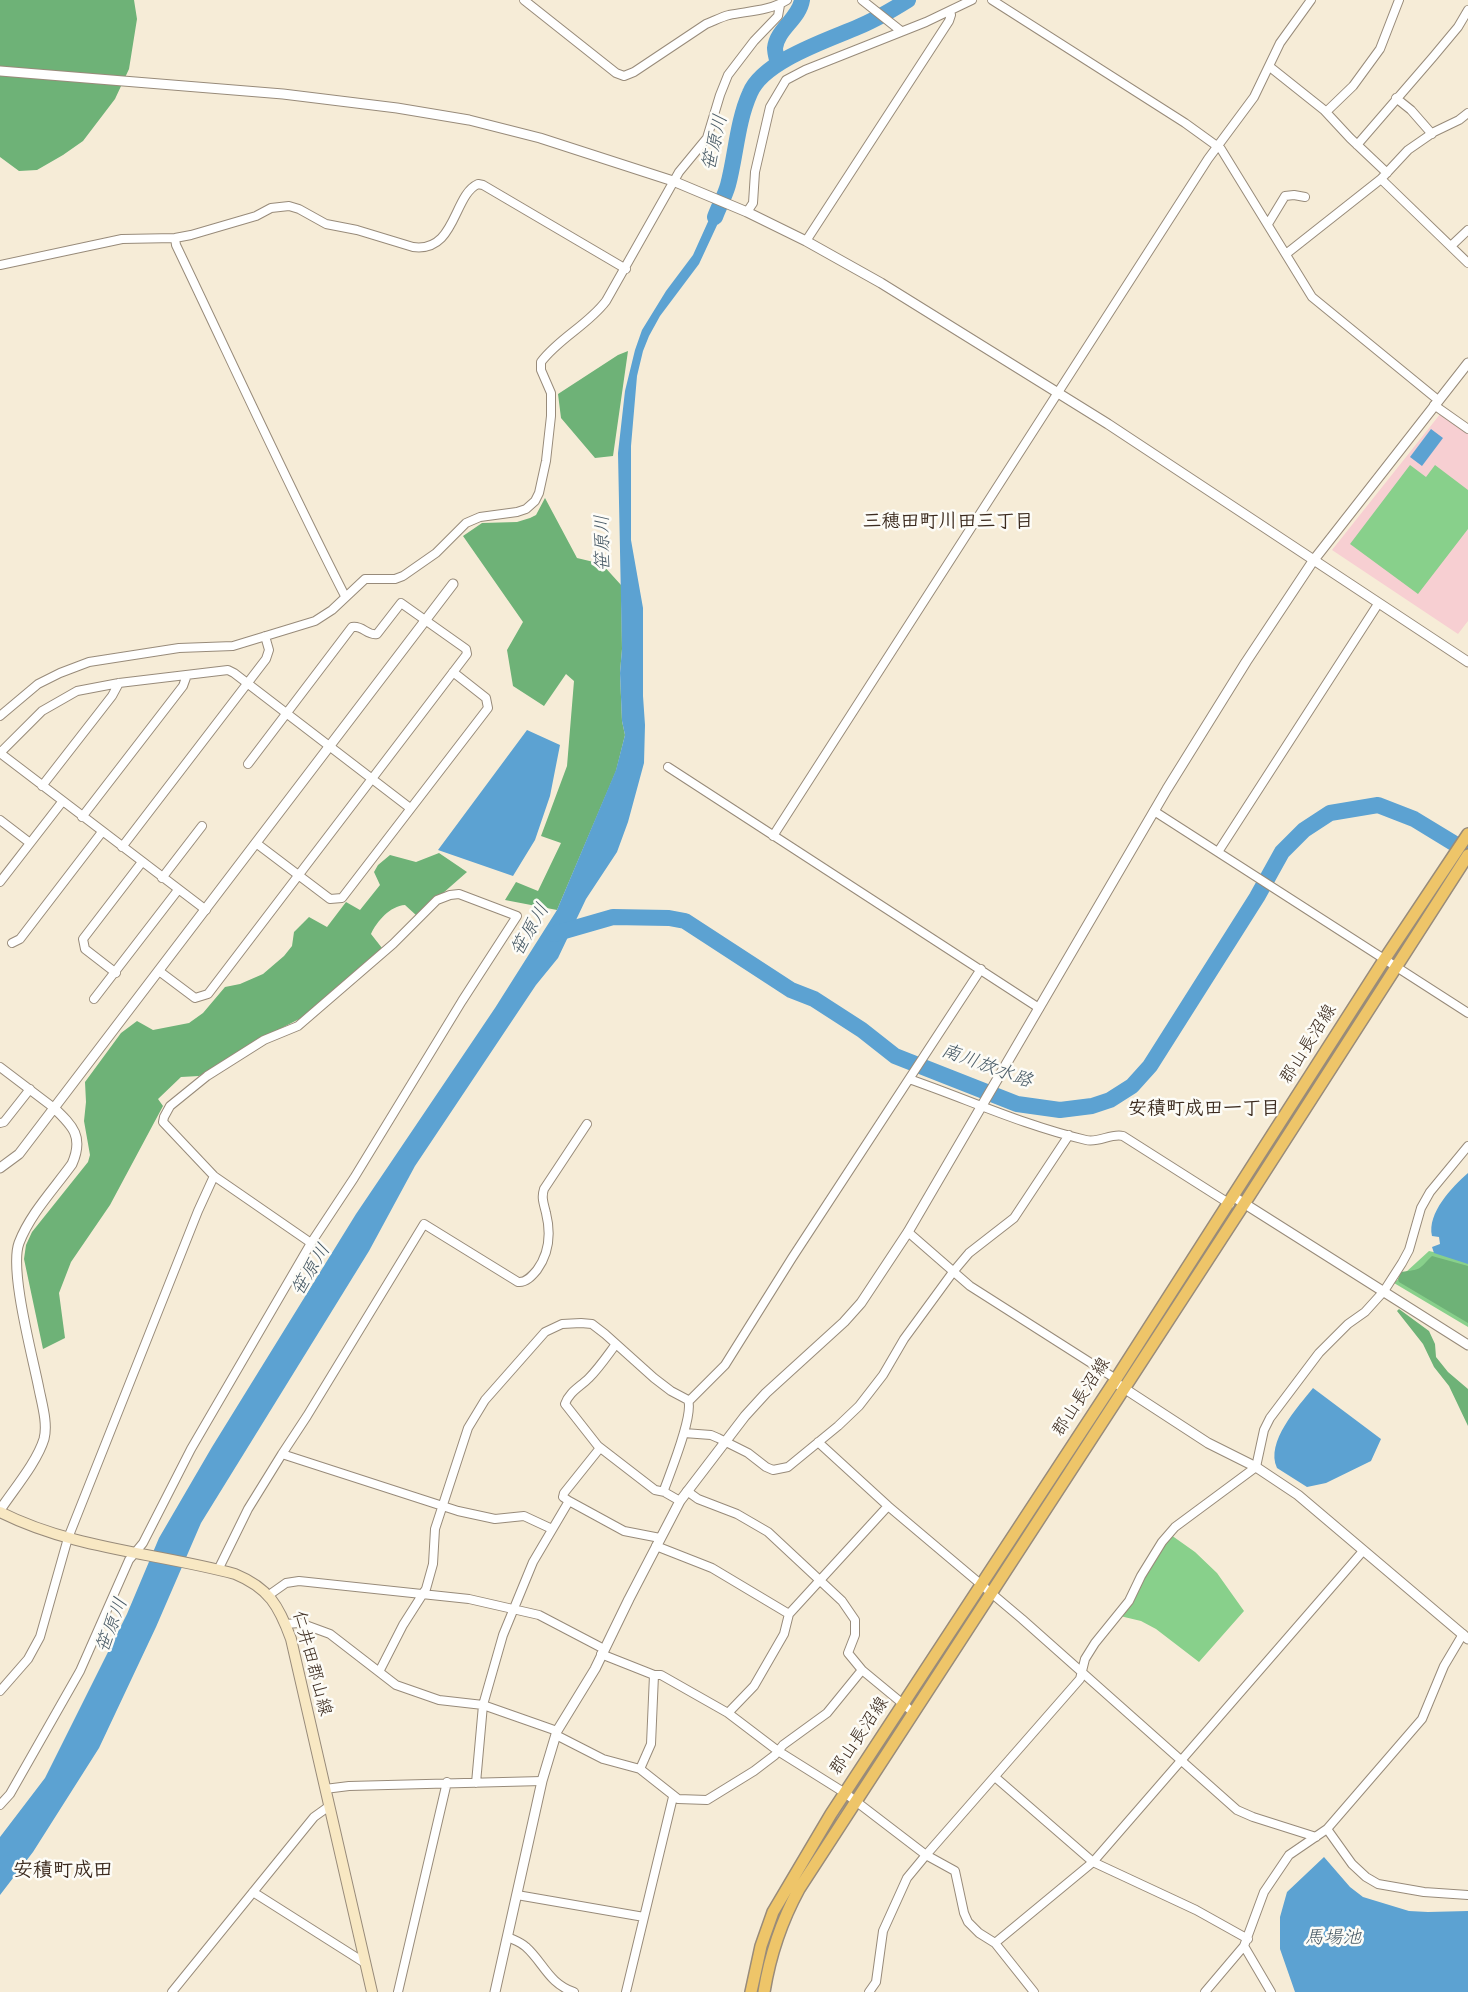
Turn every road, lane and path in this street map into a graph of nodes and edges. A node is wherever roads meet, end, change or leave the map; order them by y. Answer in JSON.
{"nodes":[{"id":1,"x":524,"y":0,"type":"edge"},
{"id":2,"x":862,"y":0,"type":"edge"},
{"id":3,"x":972,"y":0,"type":"edge"},
{"id":4,"x":992,"y":0,"type":"edge"},
{"id":5,"x":1311,"y":0,"type":"edge"},
{"id":6,"x":1400,"y":0,"type":"edge"},
{"id":7,"x":784,"y":2,"type":"edge"},
{"id":8,"x":1468,"y":10,"type":"edge"},
{"id":9,"x":950,"y":11,"type":"junction"},
{"id":10,"x":901,"y":31,"type":"junction"},
{"id":11,"x":1270,"y":67,"type":"junction"},
{"id":12,"x":0,"y":72,"type":"edge"},
{"id":13,"x":1396,"y":98,"type":"junction"},
{"id":14,"x":1326,"y":112,"type":"junction"},
{"id":15,"x":1468,"y":113,"type":"edge"},
{"id":16,"x":1432,"y":134,"type":"junction"},
{"id":17,"x":1357,"y":145,"type":"junction"},
{"id":18,"x":1217,"y":146,"type":"junction"},
{"id":19,"x":1384,"y":176,"type":"junction"},
{"id":20,"x":673,"y":181,"type":"junction"},
{"id":21,"x":1305,"y":197,"type":"dead end"},
{"id":22,"x":747,"y":212,"type":"junction"},
{"id":23,"x":1268,"y":224,"type":"junction"},
{"id":24,"x":1468,"y":230,"type":"edge"},
{"id":25,"x":175,"y":238,"type":"junction"},
{"id":26,"x":806,"y":241,"type":"junction"},
{"id":27,"x":1451,"y":246,"type":"junction"},
{"id":28,"x":1286,"y":254,"type":"junction"},
{"id":29,"x":1468,"y":263,"type":"edge"},
{"id":30,"x":0,"y":265,"type":"edge"},
{"id":31,"x":626,"y":269,"type":"junction"},
{"id":32,"x":1468,"y":363,"type":"edge"},
{"id":33,"x":1058,"y":393,"type":"junction"},
{"id":34,"x":1436,"y":402,"type":"junction"},
{"id":35,"x":1468,"y":429,"type":"edge"},
{"id":36,"x":1313,"y":561,"type":"junction"},
{"id":37,"x":453,"y":584,"type":"dead end"},
{"id":38,"x":345,"y":596,"type":"junction"},
{"id":39,"x":1378,"y":604,"type":"junction"},
{"id":40,"x":426,"y":620,"type":"junction"},
{"id":41,"x":265,"y":636,"type":"junction"},
{"id":42,"x":1468,"y":662,"type":"edge"},
{"id":43,"x":453,"y":672,"type":"junction"},
{"id":44,"x":187,"y":675,"type":"junction"},
{"id":45,"x":119,"y":683,"type":"junction"},
{"id":46,"x":247,"y":684,"type":"junction"},
{"id":47,"x":286,"y":713,"type":"junction"},
{"id":48,"x":0,"y":716,"type":"edge"},
{"id":49,"x":330,"y":746,"type":"junction"},
{"id":50,"x":248,"y":764,"type":"dead end"},
{"id":51,"x":668,"y":767,"type":"dead end"},
{"id":52,"x":371,"y":778,"type":"junction"},
{"id":53,"x":42,"y":786,"type":"junction"},
{"id":54,"x":62,"y":802,"type":"junction"},
{"id":55,"x":410,"y":808,"type":"junction"},
{"id":56,"x":1154,"y":811,"type":"junction"},
{"id":57,"x":82,"y":817,"type":"junction"},
{"id":58,"x":0,"y":820,"type":"edge"},
{"id":59,"x":202,"y":826,"type":"dead end"},
{"id":60,"x":102,"y":832,"type":"junction"},
{"id":61,"x":1467,"y":835,"type":"edge"},
{"id":62,"x":773,"y":836,"type":"junction"},
{"id":63,"x":30,"y":843,"type":"junction"},
{"id":64,"x":256,"y":843,"type":"junction"},
{"id":65,"x":122,"y":847,"type":"junction"},
{"id":66,"x":1218,"y":852,"type":"junction"},
{"id":67,"x":1461,"y":859,"type":"edge"},
{"id":68,"x":142,"y":862,"type":"junction"},
{"id":69,"x":297,"y":875,"type":"junction"},
{"id":70,"x":162,"y":878,"type":"junction"},
{"id":71,"x":0,"y":882,"type":"edge"},
{"id":72,"x":178,"y":890,"type":"junction"},
{"id":73,"x":206,"y":910,"type":"junction"},
{"id":74,"x":12,"y":943,"type":"dead end"},
{"id":75,"x":1384,"y":960,"type":"junction"},
{"id":76,"x":1395,"y":967,"type":"junction"},
{"id":77,"x":980,"y":969,"type":"junction"},
{"id":78,"x":159,"y":972,"type":"junction"},
{"id":79,"x":116,"y":973,"type":"junction"},
{"id":80,"x":94,"y":999,"type":"dead end"},
{"id":81,"x":1039,"y":1008,"type":"junction"},
{"id":82,"x":1468,"y":1013,"type":"edge"},
{"id":83,"x":0,"y":1067,"type":"edge"},
{"id":84,"x":909,"y":1079,"type":"junction"},
{"id":85,"x":30,"y":1089,"type":"junction"},
{"id":86,"x":983,"y":1105,"type":"junction"},
{"id":87,"x":54,"y":1108,"type":"junction"},
{"id":88,"x":0,"y":1123,"type":"edge"},
{"id":89,"x":587,"y":1124,"type":"dead end"},
{"id":90,"x":1068,"y":1135,"type":"junction"},
{"id":91,"x":1468,"y":1146,"type":"edge"},
{"id":92,"x":0,"y":1168,"type":"edge"},
{"id":93,"x":214,"y":1176,"type":"junction"},
{"id":94,"x":1232,"y":1200,"type":"junction"},
{"id":95,"x":1244,"y":1204,"type":"junction"},
{"id":96,"x":908,"y":1232,"type":"junction"},
{"id":97,"x":311,"y":1243,"type":"junction"},
{"id":98,"x":953,"y":1272,"type":"junction"},
{"id":99,"x":1384,"y":1291,"type":"junction"},
{"id":100,"x":616,"y":1344,"type":"junction"},
{"id":101,"x":1468,"y":1346,"type":"edge"},
{"id":102,"x":1115,"y":1380,"type":"junction"},
{"id":103,"x":1125,"y":1388,"type":"junction"},
{"id":104,"x":689,"y":1401,"type":"junction"},
{"id":105,"x":684,"y":1433,"type":"junction"},
{"id":106,"x":725,"y":1441,"type":"junction"},
{"id":107,"x":818,"y":1442,"type":"junction"},
{"id":108,"x":600,"y":1448,"type":"junction"},
{"id":109,"x":282,"y":1454,"type":"junction"},
{"id":110,"x":1256,"y":1467,"type":"junction"},
{"id":111,"x":687,"y":1491,"type":"junction"},
{"id":112,"x":665,"y":1492,"type":"junction"},
{"id":113,"x":569,"y":1501,"type":"junction"},
{"id":114,"x":680,"y":1501,"type":"junction"},
{"id":115,"x":443,"y":1505,"type":"junction"},
{"id":116,"x":888,"y":1506,"type":"junction"},
{"id":117,"x":0,"y":1511,"type":"edge"},
{"id":118,"x":552,"y":1529,"type":"junction"},
{"id":119,"x":68,"y":1538,"type":"junction"},
{"id":120,"x":658,"y":1542,"type":"junction"},
{"id":121,"x":1363,"y":1551,"type":"junction"},
{"id":122,"x":137,"y":1553,"type":"junction"},
{"id":123,"x":215,"y":1569,"type":"junction"},
{"id":124,"x":819,"y":1579,"type":"junction"},
{"id":125,"x":981,"y":1586,"type":"junction"},
{"id":126,"x":423,"y":1594,"type":"junction"},
{"id":127,"x":991,"y":1594,"type":"junction"},
{"id":128,"x":269,"y":1595,"type":"junction"},
{"id":129,"x":514,"y":1609,"type":"junction"},
{"id":130,"x":789,"y":1614,"type":"junction"},
{"id":131,"x":285,"y":1624,"type":"junction"},
{"id":132,"x":1466,"y":1637,"type":"edge"},
{"id":133,"x":603,"y":1652,"type":"junction"},
{"id":134,"x":862,"y":1670,"type":"junction"},
{"id":135,"x":379,"y":1672,"type":"junction"},
{"id":136,"x":1082,"y":1672,"type":"junction"},
{"id":137,"x":654,"y":1675,"type":"junction"},
{"id":138,"x":0,"y":1691,"type":"edge"},
{"id":139,"x":904,"y":1704,"type":"junction"},
{"id":140,"x":482,"y":1705,"type":"junction"},
{"id":141,"x":728,"y":1713,"type":"junction"},
{"id":142,"x":914,"y":1713,"type":"junction"},
{"id":143,"x":556,"y":1733,"type":"junction"},
{"id":144,"x":778,"y":1751,"type":"junction"},
{"id":145,"x":1181,"y":1760,"type":"junction"},
{"id":146,"x":640,"y":1769,"type":"junction"},
{"id":147,"x":995,"y":1777,"type":"junction"},
{"id":148,"x":542,"y":1781,"type":"junction"},
{"id":149,"x":446,"y":1782,"type":"junction"},
{"id":150,"x":476,"y":1783,"type":"junction"},
{"id":151,"x":325,"y":1789,"type":"junction"},
{"id":152,"x":845,"y":1793,"type":"junction"},
{"id":153,"x":673,"y":1797,"type":"junction"},
{"id":154,"x":856,"y":1801,"type":"junction"},
{"id":155,"x":0,"y":1805,"type":"edge"},
{"id":156,"x":328,"y":1807,"type":"junction"},
{"id":157,"x":1327,"y":1829,"type":"junction"},
{"id":158,"x":1316,"y":1837,"type":"junction"},
{"id":159,"x":926,"y":1855,"type":"junction"},
{"id":160,"x":1093,"y":1862,"type":"junction"},
{"id":161,"x":253,"y":1892,"type":"junction"},
{"id":162,"x":1468,"y":1895,"type":"edge"},
{"id":163,"x":517,"y":1896,"type":"junction"},
{"id":164,"x":644,"y":1917,"type":"junction"},
{"id":165,"x":508,"y":1937,"type":"junction"},
{"id":166,"x":1246,"y":1942,"type":"junction"},
{"id":167,"x":995,"y":1943,"type":"junction"},
{"id":168,"x":365,"y":1963,"type":"junction"},
{"id":169,"x":172,"y":1992,"type":"edge"},
{"id":170,"x":372,"y":1992,"type":"edge"},
{"id":171,"x":398,"y":1992,"type":"edge"},
{"id":172,"x":495,"y":1992,"type":"edge"},
{"id":173,"x":574,"y":1992,"type":"edge"},
{"id":174,"x":626,"y":1992,"type":"edge"},
{"id":175,"x":751,"y":1992,"type":"edge"},
{"id":176,"x":764,"y":1992,"type":"edge"},
{"id":177,"x":869,"y":1992,"type":"edge"},
{"id":178,"x":1034,"y":1992,"type":"edge"},
{"id":179,"x":1205,"y":1992,"type":"edge"},
{"id":180,"x":1271,"y":1992,"type":"edge"}],
"edges":[{"from":1,"to":7,"type":"street"},
{"from":2,"to":10,"type":"street"},
{"from":3,"to":9,"type":"street"},
{"from":4,"to":18,"type":"street"},
{"from":5,"to":11,"type":"street"},
{"from":6,"to":14,"type":"street"},
{"from":7,"to":20,"type":"street"},
{"from":8,"to":13,"type":"street"},
{"from":9,"to":10,"type":"street"},
{"from":9,"to":26,"type":"street"},
{"from":10,"to":22,"type":"street"},
{"from":11,"to":14,"type":"street"},
{"from":11,"to":18,"type":"street"},
{"from":12,"to":20,"type":"street"},
{"from":13,"to":16,"type":"street"},
{"from":13,"to":17,"type":"street"},
{"from":14,"to":17,"type":"street"},
{"from":15,"to":16,"type":"street"},
{"from":16,"to":19,"type":"street"},
{"from":17,"to":19,"type":"street"},
{"from":18,"to":23,"type":"street"},
{"from":18,"to":33,"type":"street"},
{"from":19,"to":27,"type":"street"},
{"from":19,"to":28,"type":"street"},
{"from":20,"to":22,"type":"street"},
{"from":20,"to":31,"type":"street"},
{"from":21,"to":23,"type":"street"},
{"from":22,"to":26,"type":"street"},
{"from":23,"to":28,"type":"street"},
{"from":24,"to":27,"type":"street"},
{"from":25,"to":30,"type":"street"},
{"from":25,"to":31,"type":"street"},
{"from":25,"to":38,"type":"street"},
{"from":26,"to":33,"type":"street"},
{"from":27,"to":29,"type":"street"},
{"from":28,"to":34,"type":"street"},
{"from":31,"to":38,"type":"street"},
{"from":32,"to":34,"type":"street"},
{"from":33,"to":36,"type":"street"},
{"from":33,"to":62,"type":"street"},
{"from":34,"to":35,"type":"street"},
{"from":34,"to":36,"type":"street"},
{"from":36,"to":39,"type":"street"},
{"from":36,"to":56,"type":"street"},
{"from":37,"to":40,"type":"street"},
{"from":38,"to":41,"type":"street"},
{"from":39,"to":42,"type":"street"},
{"from":39,"to":66,"type":"street"},
{"from":40,"to":43,"type":"street"},
{"from":40,"to":47,"type":"street"},
{"from":40,"to":49,"type":"street"},
{"from":41,"to":46,"type":"street"},
{"from":41,"to":48,"type":"street"},
{"from":43,"to":52,"type":"street"},
{"from":43,"to":55,"type":"street"},
{"from":44,"to":45,"type":"street"},
{"from":44,"to":46,"type":"street"},
{"from":44,"to":57,"type":"street"},
{"from":45,"to":53,"type":"street"},
{"from":45,"to":53,"type":"street"},
{"from":46,"to":47,"type":"street"},
{"from":46,"to":65,"type":"street"},
{"from":47,"to":49,"type":"street"},
{"from":47,"to":50,"type":"street"},
{"from":49,"to":52,"type":"street"},
{"from":49,"to":64,"type":"street"},
{"from":51,"to":62,"type":"street"},
{"from":52,"to":55,"type":"street"},
{"from":52,"to":69,"type":"street"},
{"from":53,"to":54,"type":"street"},
{"from":54,"to":57,"type":"street"},
{"from":54,"to":63,"type":"street"},
{"from":55,"to":69,"type":"street"},
{"from":56,"to":66,"type":"street"},
{"from":56,"to":81,"type":"street"},
{"from":57,"to":60,"type":"street"},
{"from":58,"to":63,"type":"street"},
{"from":59,"to":70,"type":"street"},
{"from":60,"to":65,"type":"street"},
{"from":60,"to":74,"type":"street"},
{"from":61,"to":67,"type":"main road","name":"郡山長沼線"},
{"from":62,"to":77,"type":"street"},
{"from":63,"to":71,"type":"street"},
{"from":64,"to":69,"type":"street"},
{"from":64,"to":73,"type":"street"},
{"from":65,"to":68,"type":"street"},
{"from":66,"to":75,"type":"street"},
{"from":67,"to":75,"type":"main road","name":"郡山長沼線"},
{"from":67,"to":76,"type":"main road","name":"郡山長沼線"},
{"from":68,"to":70,"type":"street"},
{"from":68,"to":79,"type":"street"},
{"from":69,"to":78,"type":"street"},
{"from":70,"to":72,"type":"street"},
{"from":72,"to":73,"type":"street"},
{"from":72,"to":79,"type":"street"},
{"from":73,"to":78,"type":"street"},
{"from":75,"to":76,"type":"street"},
{"from":75,"to":94,"type":"main road","name":"郡山長沼線"},
{"from":76,"to":82,"type":"street"},
{"from":76,"to":95,"type":"main road","name":"郡山長沼線"},
{"from":77,"to":81,"type":"street"},
{"from":77,"to":84,"type":"street"},
{"from":78,"to":87,"type":"street"},
{"from":79,"to":80,"type":"street"},
{"from":81,"to":86,"type":"street"},
{"from":83,"to":85,"type":"street"},
{"from":84,"to":86,"type":"street"},
{"from":84,"to":104,"type":"street"},
{"from":85,"to":87,"type":"street"},
{"from":85,"to":88,"type":"street"},
{"from":86,"to":90,"type":"street"},
{"from":86,"to":96,"type":"street"},
{"from":87,"to":92,"type":"street"},
{"from":87,"to":117,"type":"street"},
{"from":89,"to":109,"type":"street"},
{"from":90,"to":94,"type":"street"},
{"from":90,"to":98,"type":"street"},
{"from":91,"to":99,"type":"street"},
{"from":93,"to":97,"type":"street"},
{"from":93,"to":97,"type":"street"},
{"from":93,"to":119,"type":"street"},
{"from":94,"to":95,"type":"street"},
{"from":94,"to":102,"type":"main road","name":"郡山長沼線"},
{"from":95,"to":99,"type":"street"},
{"from":95,"to":103,"type":"main road","name":"郡山長沼線"},
{"from":96,"to":98,"type":"street"},
{"from":96,"to":106,"type":"street"},
{"from":97,"to":122,"type":"street"},
{"from":98,"to":102,"type":"street"},
{"from":98,"to":107,"type":"street"},
{"from":99,"to":101,"type":"street"},
{"from":99,"to":110,"type":"street"},
{"from":100,"to":104,"type":"street"},
{"from":100,"to":108,"type":"street"},
{"from":100,"to":115,"type":"street"},
{"from":102,"to":103,"type":"street"},
{"from":102,"to":125,"type":"main road","name":"郡山長沼線"},
{"from":103,"to":110,"type":"street"},
{"from":103,"to":127,"type":"main road","name":"郡山長沼線"},
{"from":104,"to":105,"type":"street"},
{"from":105,"to":106,"type":"street"},
{"from":105,"to":112,"type":"street"},
{"from":106,"to":107,"type":"street"},
{"from":106,"to":111,"type":"street"},
{"from":107,"to":116,"type":"street"},
{"from":108,"to":112,"type":"street"},
{"from":108,"to":113,"type":"street"},
{"from":109,"to":115,"type":"street"},
{"from":109,"to":123,"type":"street"},
{"from":110,"to":121,"type":"street"},
{"from":110,"to":136,"type":"street"},
{"from":111,"to":114,"type":"street"},
{"from":111,"to":124,"type":"street"},
{"from":112,"to":114,"type":"street"},
{"from":113,"to":118,"type":"street"},
{"from":113,"to":120,"type":"street"},
{"from":114,"to":120,"type":"street"},
{"from":115,"to":118,"type":"street"},
{"from":115,"to":126,"type":"street"},
{"from":116,"to":124,"type":"street"},
{"from":116,"to":125,"type":"street"},
{"from":117,"to":119,"type":"main road","name":"仁井田郡山線"},
{"from":118,"to":129,"type":"street"},
{"from":119,"to":122,"type":"main road","name":"仁井田郡山線"},
{"from":119,"to":138,"type":"street"},
{"from":120,"to":130,"type":"street"},
{"from":120,"to":133,"type":"street"},
{"from":121,"to":132,"type":"street"},
{"from":121,"to":145,"type":"street"},
{"from":122,"to":123,"type":"main road","name":"仁井田郡山線"},
{"from":122,"to":155,"type":"street"},
{"from":123,"to":128,"type":"main road","name":"仁井田郡山線"},
{"from":124,"to":130,"type":"street"},
{"from":124,"to":134,"type":"street"},
{"from":125,"to":127,"type":"street"},
{"from":125,"to":139,"type":"main road","name":"郡山長沼線"},
{"from":126,"to":128,"type":"street"},
{"from":126,"to":129,"type":"street"},
{"from":126,"to":135,"type":"street"},
{"from":127,"to":136,"type":"street"},
{"from":127,"to":142,"type":"main road","name":"郡山長沼線"},
{"from":128,"to":131,"type":"main road","name":"仁井田郡山線"},
{"from":129,"to":133,"type":"street"},
{"from":129,"to":140,"type":"street"},
{"from":130,"to":141,"type":"street"},
{"from":131,"to":135,"type":"street"},
{"from":131,"to":151,"type":"main road","name":"仁井田郡山線"},
{"from":132,"to":157,"type":"street"},
{"from":133,"to":137,"type":"street"},
{"from":133,"to":143,"type":"street"},
{"from":134,"to":139,"type":"street"},
{"from":134,"to":144,"type":"street"},
{"from":135,"to":140,"type":"street"},
{"from":136,"to":145,"type":"street"},
{"from":136,"to":147,"type":"street"},
{"from":137,"to":141,"type":"street"},
{"from":137,"to":146,"type":"street"},
{"from":139,"to":142,"type":"street"},
{"from":139,"to":152,"type":"main road","name":"郡山長沼線"},
{"from":140,"to":143,"type":"street"},
{"from":140,"to":150,"type":"street"},
{"from":141,"to":144,"type":"street"},
{"from":142,"to":154,"type":"main road","name":"郡山長沼線"},
{"from":143,"to":146,"type":"street"},
{"from":143,"to":148,"type":"street"},
{"from":144,"to":152,"type":"street"},
{"from":144,"to":153,"type":"street"},
{"from":145,"to":158,"type":"street"},
{"from":145,"to":160,"type":"street"},
{"from":146,"to":153,"type":"street"},
{"from":147,"to":159,"type":"street"},
{"from":147,"to":160,"type":"street"},
{"from":148,"to":150,"type":"street"},
{"from":148,"to":163,"type":"street"},
{"from":149,"to":150,"type":"street"},
{"from":149,"to":151,"type":"street"},
{"from":149,"to":171,"type":"street"},
{"from":151,"to":156,"type":"main road","name":"仁井田郡山線"},
{"from":152,"to":154,"type":"street"},
{"from":152,"to":175,"type":"main road","name":"郡山長沼線"},
{"from":153,"to":164,"type":"street"},
{"from":154,"to":159,"type":"street"},
{"from":154,"to":176,"type":"main road","name":"郡山長沼線"},
{"from":156,"to":161,"type":"street"},
{"from":156,"to":168,"type":"main road","name":"仁井田郡山線"},
{"from":157,"to":158,"type":"street"},
{"from":157,"to":162,"type":"street"},
{"from":158,"to":166,"type":"street"},
{"from":159,"to":167,"type":"street"},
{"from":159,"to":177,"type":"street"},
{"from":160,"to":166,"type":"street"},
{"from":160,"to":167,"type":"street"},
{"from":161,"to":168,"type":"street"},
{"from":161,"to":169,"type":"street"},
{"from":163,"to":164,"type":"street"},
{"from":163,"to":165,"type":"street"},
{"from":164,"to":174,"type":"street"},
{"from":165,"to":172,"type":"street"},
{"from":165,"to":173,"type":"street"},
{"from":166,"to":179,"type":"street"},
{"from":166,"to":180,"type":"street"},
{"from":167,"to":178,"type":"street"},
{"from":168,"to":170,"type":"main road","name":"仁井田郡山線"}]}
